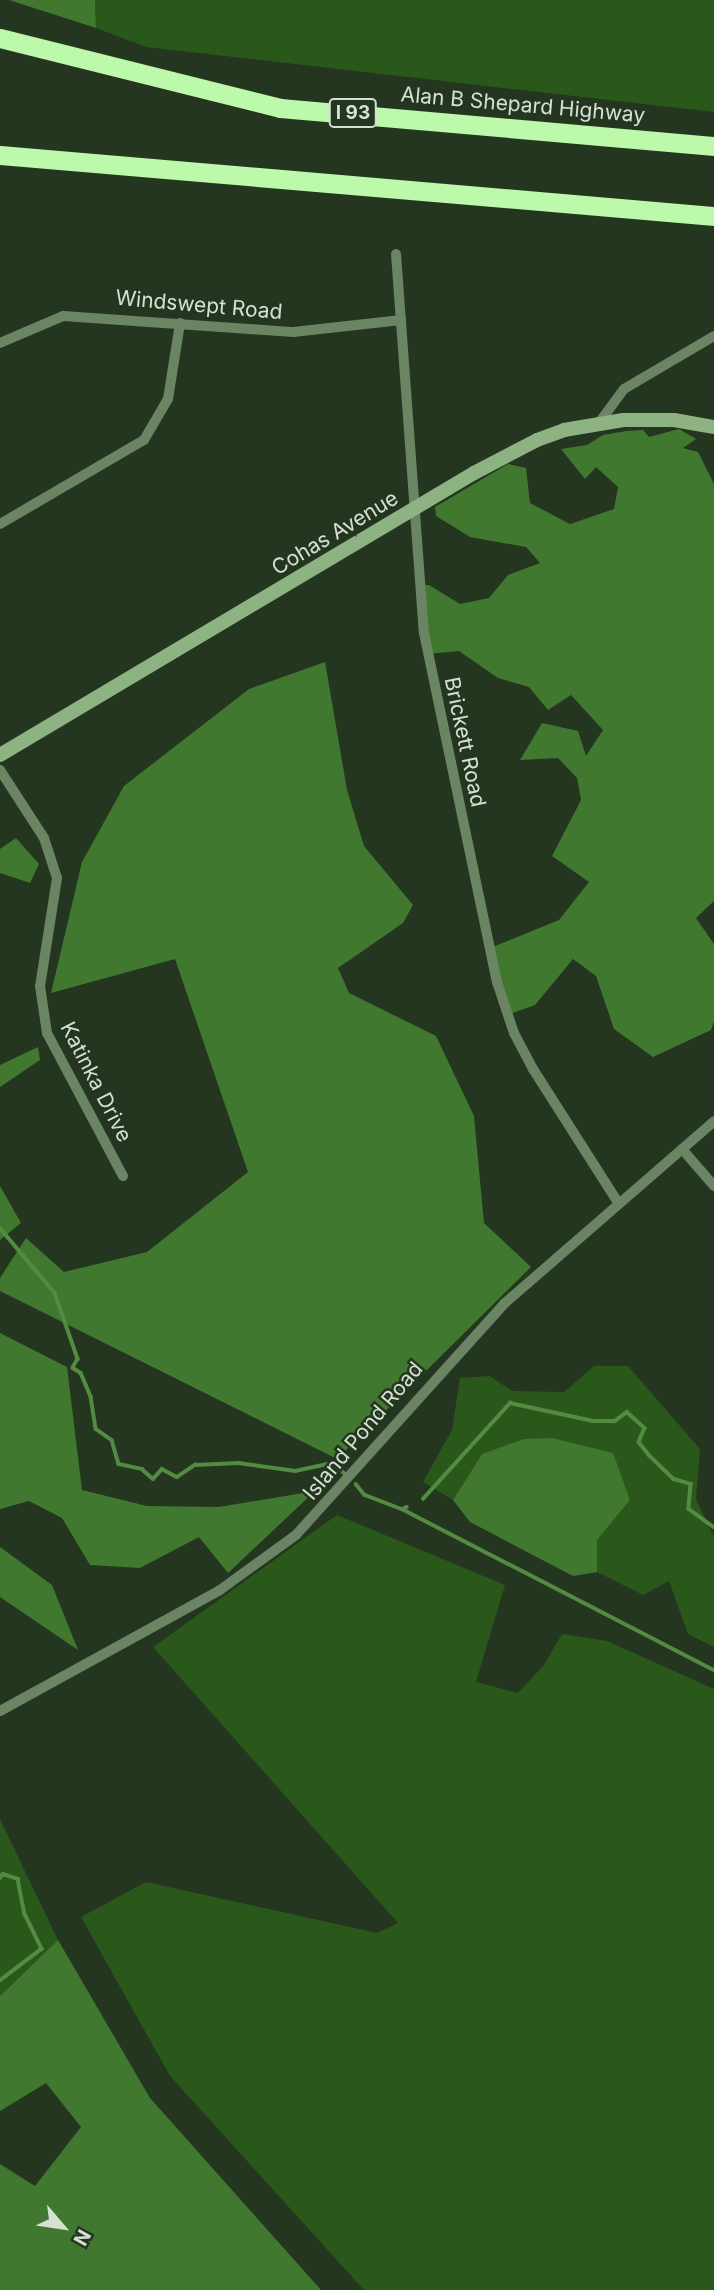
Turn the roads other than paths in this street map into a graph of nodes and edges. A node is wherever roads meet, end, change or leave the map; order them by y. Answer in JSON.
{"nodes":[{"id":1,"x":0,"y":38,"type":"edge"},
{"id":2,"x":714,"y":146,"type":"edge"},
{"id":3,"x":0,"y":155,"type":"edge"},
{"id":4,"x":714,"y":216,"type":"edge"},
{"id":5,"x":396,"y":254,"type":"dead end"},
{"id":6,"x":401,"y":320,"type":"junction"},
{"id":7,"x":180,"y":323,"type":"junction"},
{"id":8,"x":714,"y":336,"type":"edge"},
{"id":9,"x":0,"y":343,"type":"edge"},
{"id":10,"x":599,"y":423,"type":"junction"},
{"id":11,"x":714,"y":427,"type":"edge"},
{"id":12,"x":415,"y":510,"type":"junction"},
{"id":13,"x":0,"y":524,"type":"edge"},
{"id":14,"x":2,"y":751,"type":"edge"},
{"id":15,"x":0,"y":770,"type":"edge"},
{"id":16,"x":714,"y":1121,"type":"edge"},
{"id":17,"x":682,"y":1149,"type":"junction"},
{"id":18,"x":124,"y":1176,"type":"dead end"},
{"id":19,"x":714,"y":1186,"type":"edge"},
{"id":20,"x":619,"y":1204,"type":"junction"},
{"id":21,"x":0,"y":1711,"type":"edge"}],
"edges":[{"from":1,"to":2,"type":"highway","name":"Alan B Shepard Highway","number":"I 93"},
{"from":3,"to":4,"type":"highway"},
{"from":5,"to":6,"type":"street","name":"Brickett Road"},
{"from":6,"to":7,"type":"street","name":"Windswept Road"},
{"from":6,"to":12,"type":"street","name":"Brickett Road"},
{"from":7,"to":9,"type":"street","name":"Windswept Road"},
{"from":7,"to":13,"type":"street"},
{"from":8,"to":10,"type":"street"},
{"from":10,"to":11,"type":"street","name":"Cohas Avenue"},
{"from":10,"to":12,"type":"street","name":"Cohas Avenue"},
{"from":12,"to":14,"type":"street","name":"Cohas Avenue"},
{"from":12,"to":20,"type":"street","name":"Brickett Road"},
{"from":15,"to":18,"type":"street","name":"Katinka Drive"},
{"from":16,"to":17,"type":"street","name":"Island Pond Road"},
{"from":17,"to":19,"type":"street"},
{"from":17,"to":20,"type":"street","name":"Island Pond Road"},
{"from":20,"to":21,"type":"street","name":"Island Pond Road"}]}
